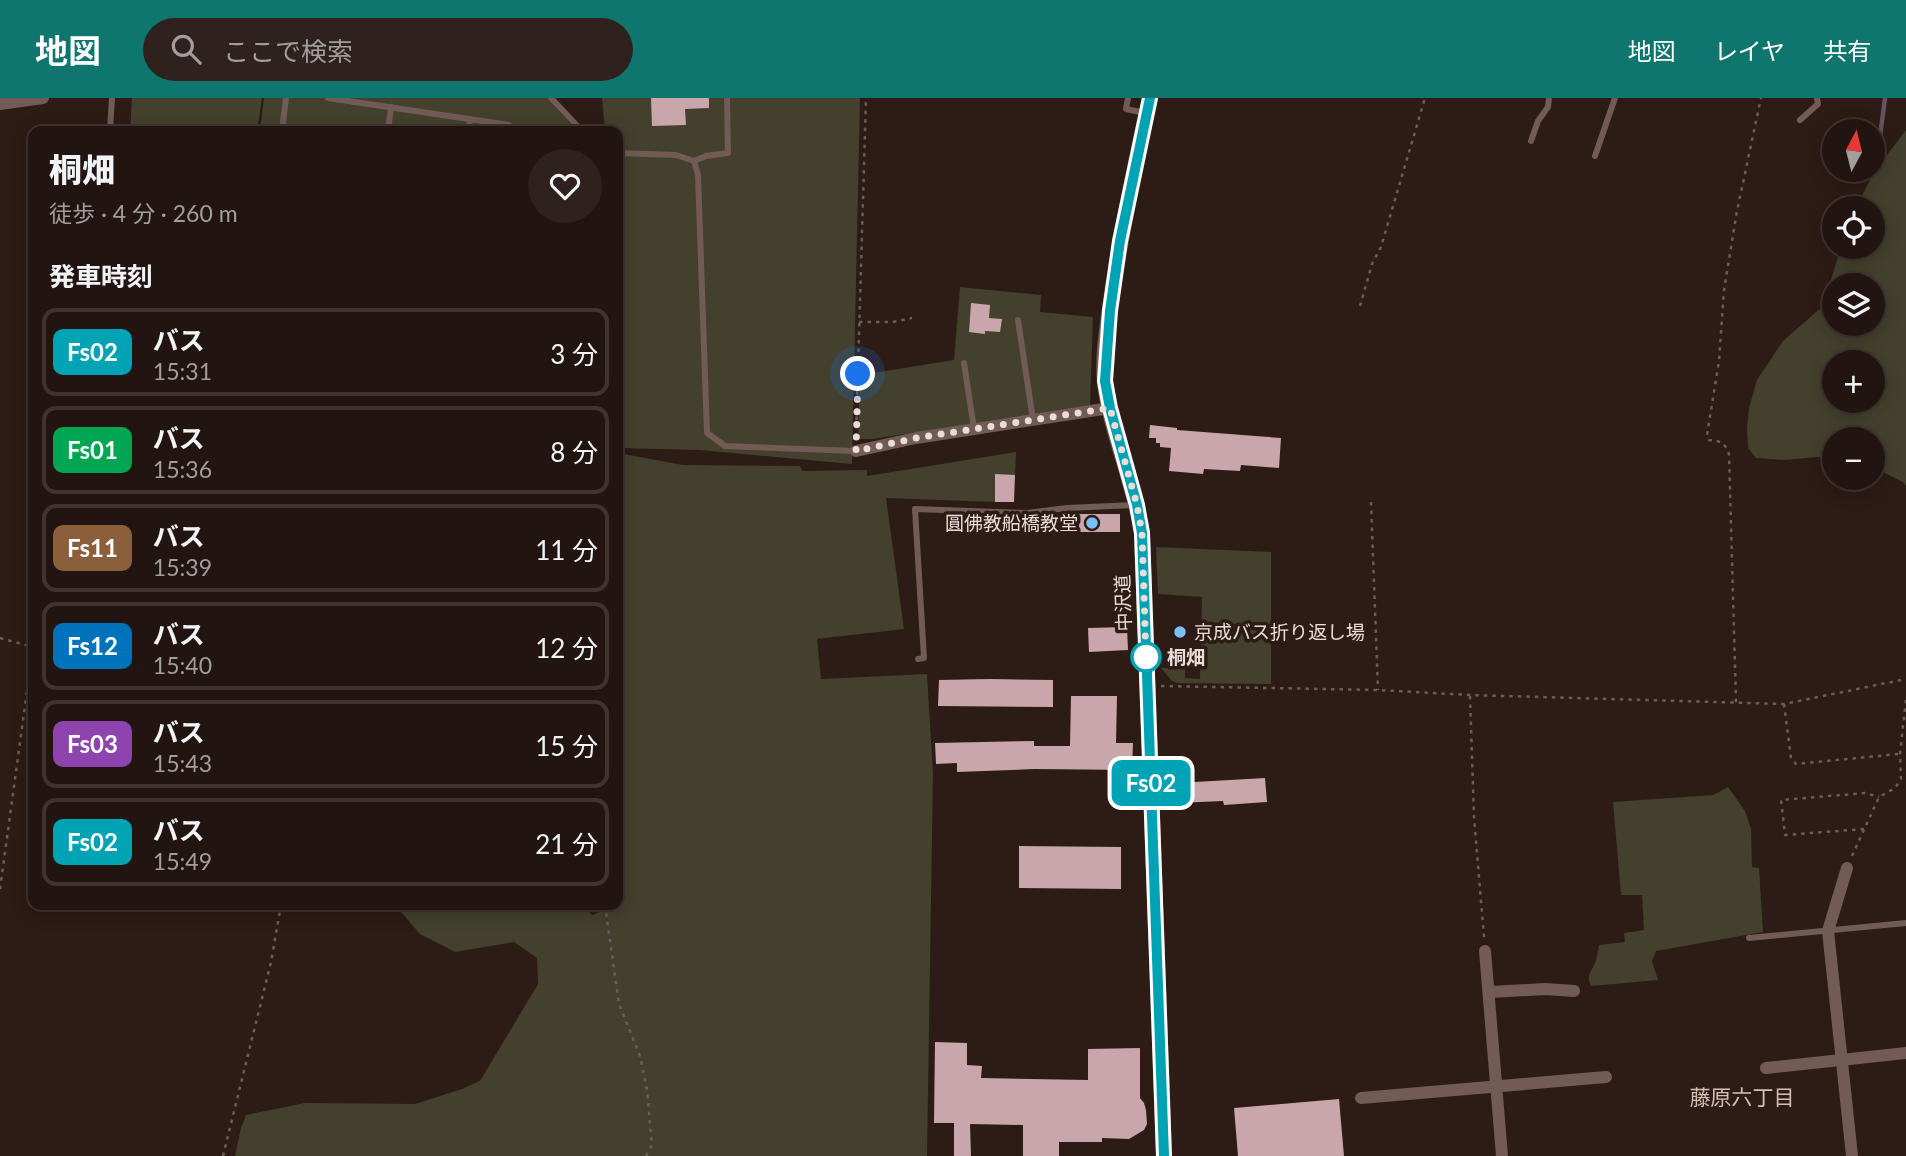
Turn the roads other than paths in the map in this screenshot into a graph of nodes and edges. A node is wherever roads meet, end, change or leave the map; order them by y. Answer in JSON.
{"nodes":[{"id":1,"x":44,"y":98,"type":"edge"},
{"id":2,"x":112,"y":98,"type":"edge"},
{"id":3,"x":286,"y":98,"type":"edge"},
{"id":4,"x":328,"y":98,"type":"edge"},
{"id":5,"x":551,"y":98,"type":"edge"},
{"id":6,"x":727,"y":98,"type":"edge"},
{"id":7,"x":1128,"y":98,"type":"edge"},
{"id":8,"x":1549,"y":98,"type":"edge"},
{"id":9,"x":1615,"y":98,"type":"edge"},
{"id":10,"x":1817,"y":98,"type":"edge"},
{"id":11,"x":0,"y":104,"type":"edge"},
{"id":12,"x":1148,"y":105,"type":"edge"},
{"id":13,"x":391,"y":107,"type":"junction"},
{"id":14,"x":470,"y":119,"type":"junction"},
{"id":15,"x":1800,"y":120,"type":"dead end"},
{"id":16,"x":509,"y":125,"type":"dead end"},
{"id":17,"x":110,"y":126,"type":"edge"},
{"id":18,"x":283,"y":126,"type":"edge"},
{"id":19,"x":389,"y":126,"type":"edge"},
{"id":20,"x":469,"y":126,"type":"edge"},
{"id":21,"x":577,"y":126,"type":"edge"},
{"id":22,"x":1531,"y":141,"type":"dead end"},
{"id":23,"x":623,"y":153,"type":"edge"},
{"id":24,"x":1595,"y":156,"type":"dead end"},
{"id":25,"x":694,"y":161,"type":"junction"},
{"id":26,"x":1018,"y":320,"type":"dead end"},
{"id":27,"x":964,"y":363,"type":"dead end"},
{"id":28,"x":1110,"y":408,"type":"junction"},
{"id":29,"x":1032,"y":420,"type":"junction"},
{"id":30,"x":974,"y":429,"type":"junction"},
{"id":31,"x":856,"y":451,"type":"joint"},
{"id":32,"x":1137,"y":505,"type":"junction"},
{"id":33,"x":918,"y":659,"type":"dead end"},
{"id":34,"x":1847,"y":868,"type":"road end"},
{"id":35,"x":1906,"y":923,"type":"edge"},
{"id":36,"x":1828,"y":931,"type":"junction"},
{"id":37,"x":1749,"y":938,"type":"dead end"},
{"id":38,"x":1485,"y":951,"type":"road end"},
{"id":39,"x":1574,"y":990,"type":"dead end"},
{"id":40,"x":1490,"y":992,"type":"junction"},
{"id":41,"x":1906,"y":1053,"type":"edge"},
{"id":42,"x":1842,"y":1060,"type":"junction"},
{"id":43,"x":1766,"y":1068,"type":"dead end"},
{"id":44,"x":1606,"y":1077,"type":"dead end"},
{"id":45,"x":1497,"y":1086,"type":"junction"},
{"id":46,"x":1361,"y":1098,"type":"dead end"},
{"id":47,"x":1164,"y":1156,"type":"edge"},
{"id":48,"x":1502,"y":1156,"type":"edge"},
{"id":49,"x":1852,"y":1156,"type":"edge"}],
"edges":[{"from":1,"to":11,"type":"street"},
{"from":2,"to":17,"type":"lane"},
{"from":3,"to":18,"type":"lane"},
{"from":4,"to":13,"type":"lane"},
{"from":5,"to":21,"type":"lane"},
{"from":6,"to":25,"type":"lane"},
{"from":7,"to":12,"type":"lane"},
{"from":8,"to":22,"type":"lane"},
{"from":9,"to":24,"type":"lane"},
{"from":10,"to":15,"type":"lane"},
{"from":12,"to":28,"type":"street","name":"中沢道"},
{"from":13,"to":14,"type":"lane"},
{"from":13,"to":19,"type":"lane"},
{"from":14,"to":16,"type":"lane"},
{"from":14,"to":20,"type":"lane"},
{"from":23,"to":25,"type":"lane"},
{"from":25,"to":31,"type":"lane"},
{"from":26,"to":29,"type":"lane"},
{"from":27,"to":30,"type":"lane"},
{"from":28,"to":29,"type":"street"},
{"from":28,"to":32,"type":"street","name":"中沢道"},
{"from":29,"to":30,"type":"street"},
{"from":30,"to":31,"type":"street"},
{"from":32,"to":33,"type":"lane"},
{"from":32,"to":47,"type":"street","name":"中沢道"},
{"from":34,"to":36,"type":"street"},
{"from":35,"to":36,"type":"lane"},
{"from":36,"to":37,"type":"lane"},
{"from":36,"to":42,"type":"street"},
{"from":38,"to":40,"type":"street"},
{"from":39,"to":40,"type":"street"},
{"from":40,"to":45,"type":"street"},
{"from":41,"to":42,"type":"street"},
{"from":42,"to":43,"type":"street"},
{"from":42,"to":49,"type":"street"},
{"from":44,"to":45,"type":"street"},
{"from":45,"to":46,"type":"street"},
{"from":45,"to":48,"type":"street"}]}
